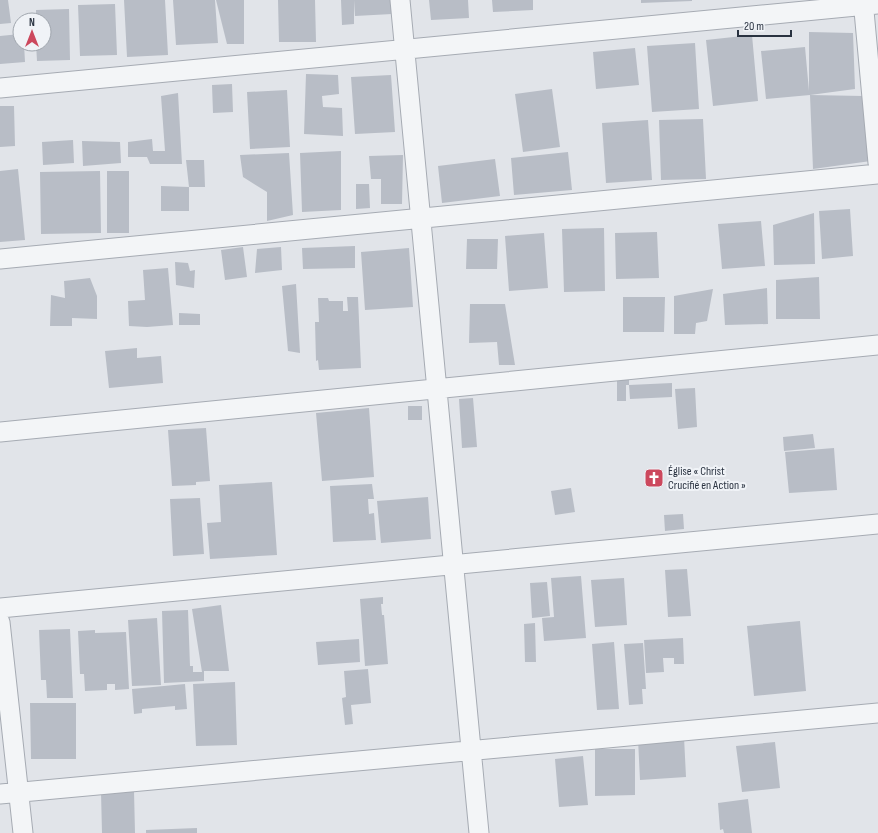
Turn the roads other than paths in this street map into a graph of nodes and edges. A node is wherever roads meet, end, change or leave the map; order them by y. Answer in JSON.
{"nodes":[{"id":1,"x":400,"y":0,"type":"edge"},
{"id":2,"x":868,"y":3,"type":"edge"},
{"id":3,"x":405,"y":50,"type":"junction"},
{"id":4,"x":0,"y":88,"type":"edge"},
{"id":5,"x":878,"y":163,"type":"edge"},
{"id":6,"x":878,"y":174,"type":"edge"},
{"id":7,"x":421,"y":218,"type":"junction"},
{"id":8,"x":0,"y":259,"type":"edge"},
{"id":9,"x":878,"y":345,"type":"edge"},
{"id":10,"x":437,"y":389,"type":"junction"},
{"id":11,"x":0,"y":432,"type":"edge"},
{"id":12,"x":878,"y":524,"type":"edge"},
{"id":13,"x":454,"y":565,"type":"junction"},
{"id":14,"x":0,"y":608,"type":"edge"},
{"id":15,"x":0,"y":622,"type":"edge"},
{"id":16,"x":878,"y":713,"type":"edge"},
{"id":17,"x":471,"y":750,"type":"junction"},
{"id":18,"x":9,"y":793,"type":"edge"},
{"id":19,"x":22,"y":833,"type":"edge"},
{"id":20,"x":479,"y":833,"type":"edge"}],
"edges":[{"from":1,"to":3,"type":"street"},
{"from":2,"to":3,"type":"street"},
{"from":2,"to":5,"type":"street"},
{"from":3,"to":4,"type":"street"},
{"from":3,"to":7,"type":"street"},
{"from":6,"to":7,"type":"street"},
{"from":7,"to":8,"type":"street"},
{"from":7,"to":10,"type":"street"},
{"from":9,"to":10,"type":"street"},
{"from":10,"to":11,"type":"street"},
{"from":10,"to":13,"type":"street"},
{"from":12,"to":13,"type":"street"},
{"from":13,"to":14,"type":"street"},
{"from":13,"to":17,"type":"street"},
{"from":15,"to":18,"type":"street"},
{"from":16,"to":17,"type":"street"},
{"from":17,"to":18,"type":"street"},
{"from":17,"to":20,"type":"street"},
{"from":18,"to":19,"type":"street"}]}
